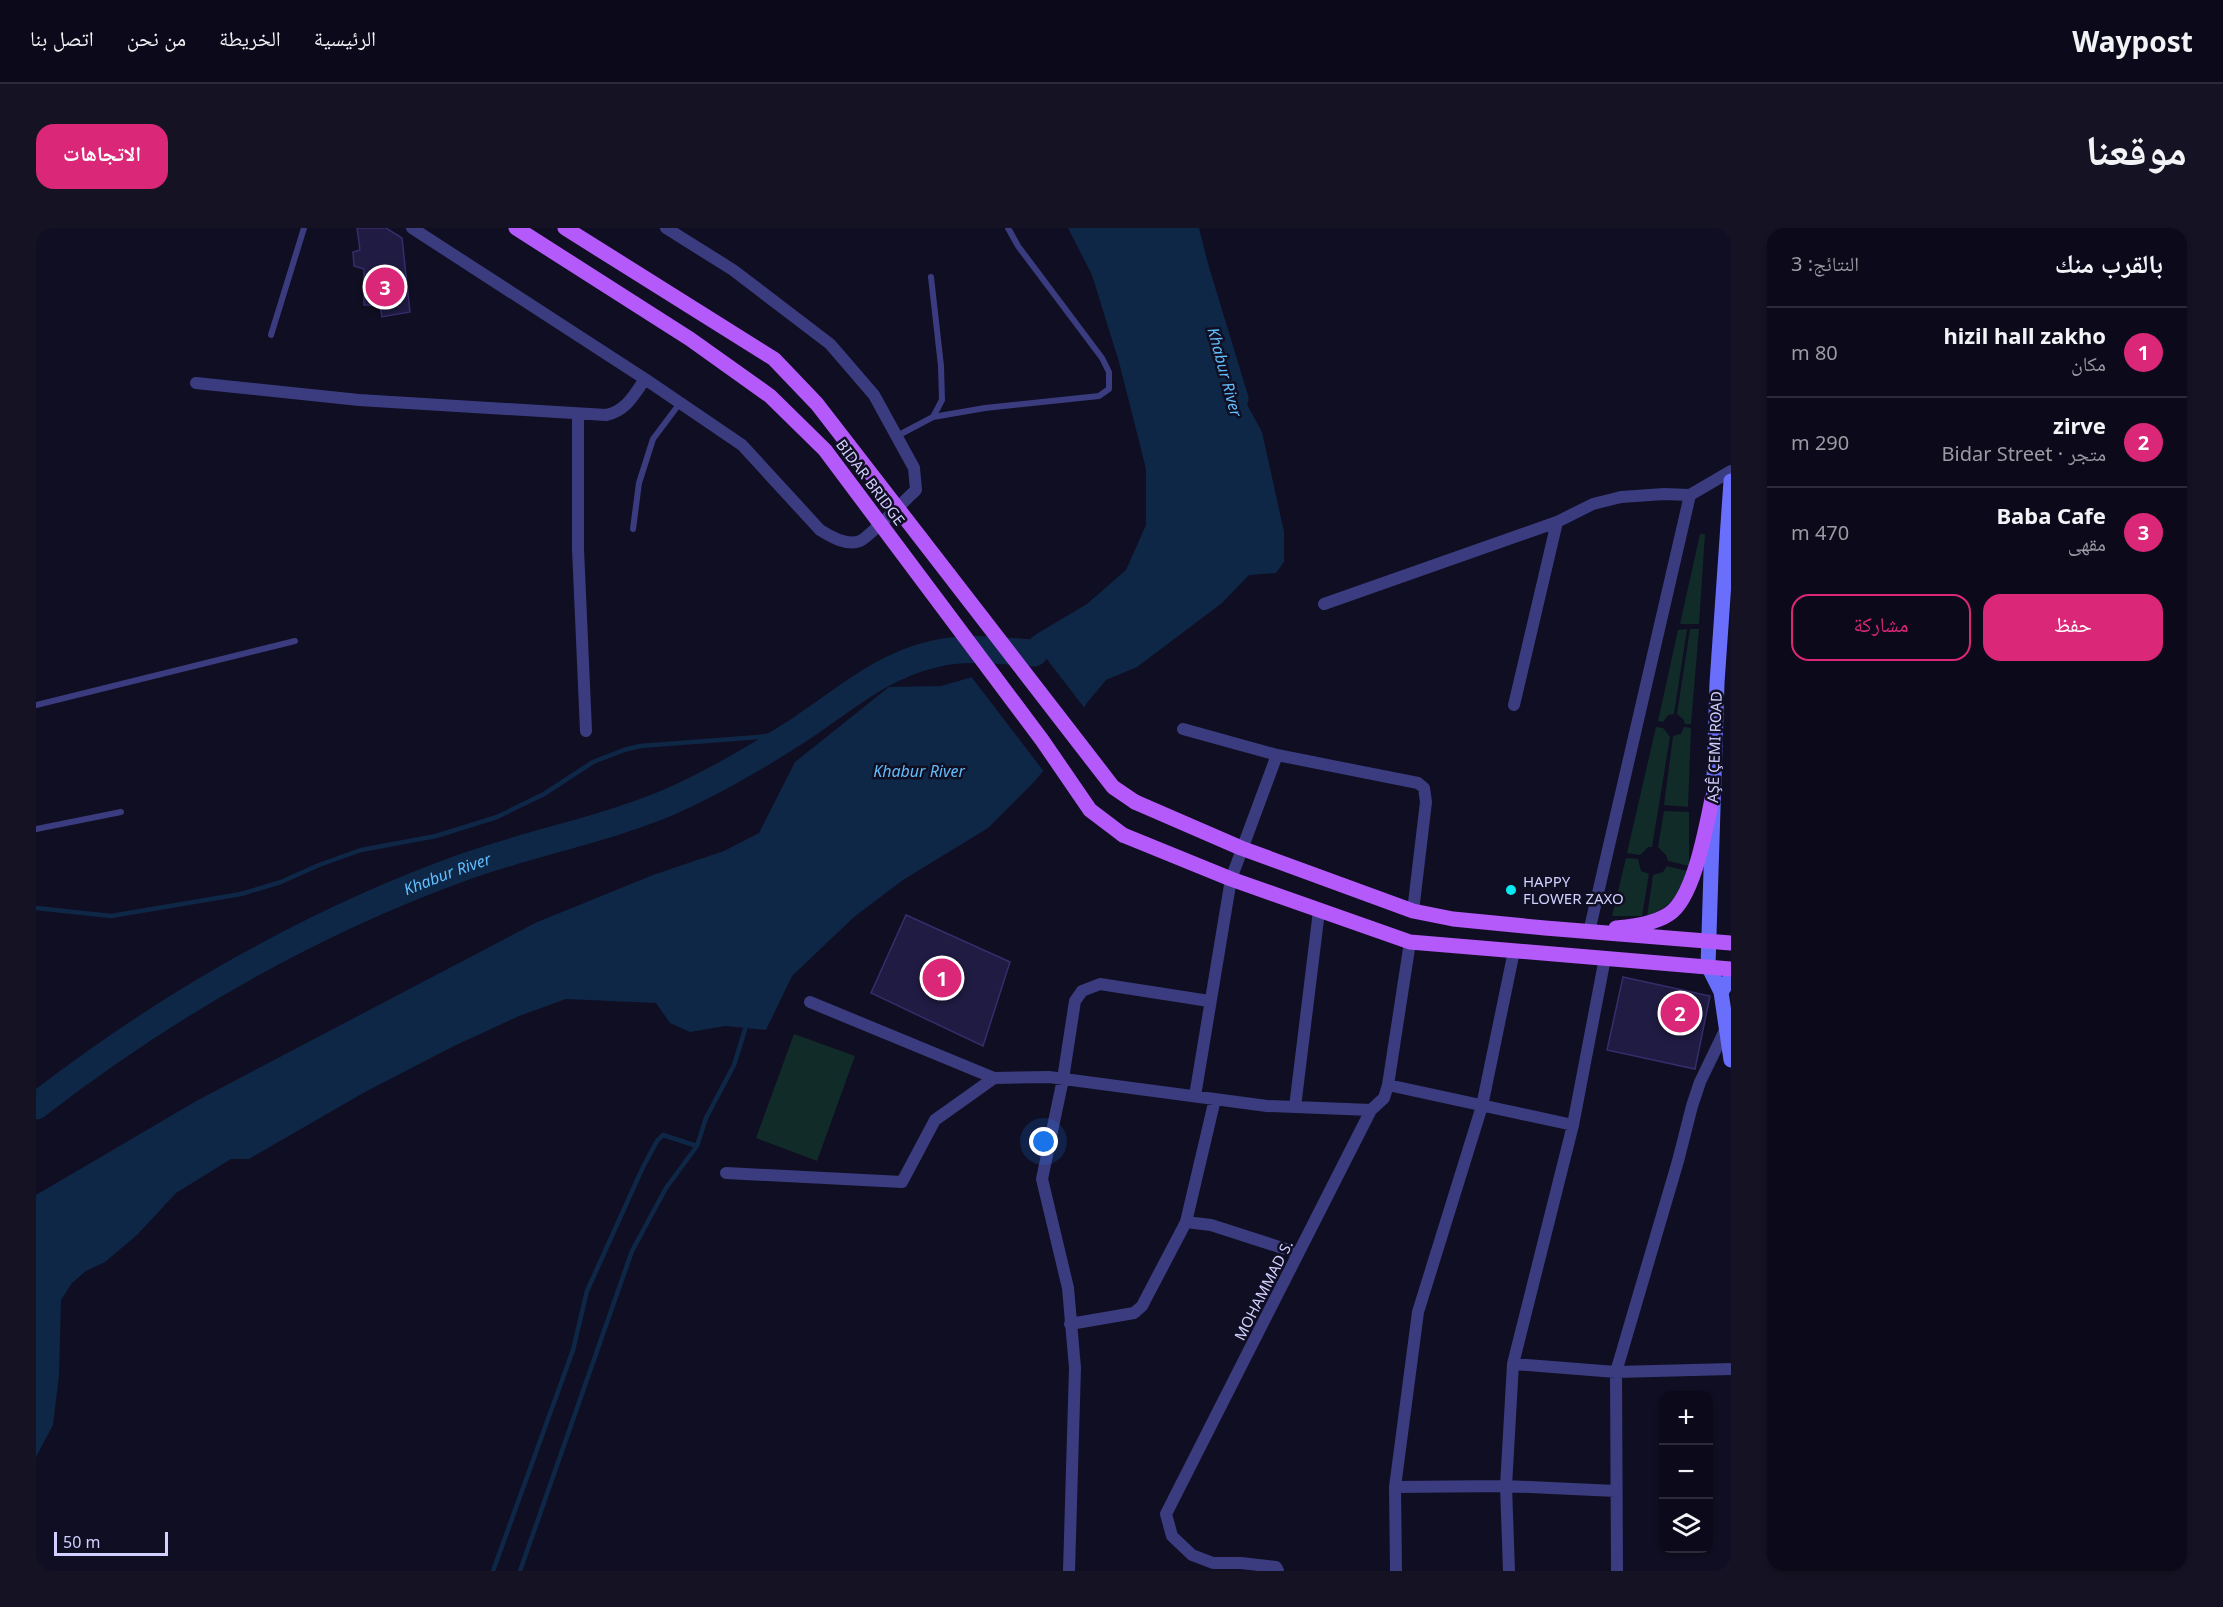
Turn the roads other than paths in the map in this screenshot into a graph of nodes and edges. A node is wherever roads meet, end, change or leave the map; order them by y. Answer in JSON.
{"nodes":[{"id":1,"x":304,"y":228,"type":"edge"},
{"id":2,"x":412,"y":228,"type":"edge"},
{"id":3,"x":516,"y":228,"type":"edge"},
{"id":4,"x":565,"y":228,"type":"edge"},
{"id":5,"x":666,"y":228,"type":"edge"},
{"id":6,"x":1008,"y":228,"type":"edge"},
{"id":7,"x":932,"y":277,"type":"dead end"},
{"id":8,"x":271,"y":336,"type":"dead end"},
{"id":9,"x":645,"y":379,"type":"junction"},
{"id":10,"x":196,"y":383,"type":"dead end"},
{"id":11,"x":680,"y":402,"type":"junction"},
{"id":12,"x":578,"y":414,"type":"junction"},
{"id":13,"x":933,"y":417,"type":"junction"},
{"id":14,"x":897,"y":436,"type":"junction"},
{"id":15,"x":1731,"y":471,"type":"edge"},
{"id":16,"x":1731,"y":481,"type":"edge"},
{"id":17,"x":1690,"y":495,"type":"junction"},
{"id":18,"x":1557,"y":522,"type":"junction"},
{"id":19,"x":633,"y":529,"type":"dead end"},
{"id":20,"x":1324,"y":604,"type":"dead end"},
{"id":21,"x":295,"y":642,"type":"dead end"},
{"id":22,"x":36,"y":705,"type":"edge"},
{"id":23,"x":1514,"y":705,"type":"dead end"},
{"id":24,"x":1183,"y":729,"type":"dead end"},
{"id":25,"x":586,"y":730,"type":"dead end"},
{"id":26,"x":1277,"y":755,"type":"junction"},
{"id":27,"x":1712,"y":799,"type":"junction"},
{"id":28,"x":121,"y":812,"type":"dead end"},
{"id":29,"x":36,"y":829,"type":"edge"},
{"id":30,"x":1241,"y":848,"type":"junction"},
{"id":31,"x":1231,"y":879,"type":"junction"},
{"id":32,"x":1319,"y":911,"type":"junction"},
{"id":33,"x":1413,"y":911,"type":"junction"},
{"id":34,"x":1589,"y":932,"type":"junction"},
{"id":35,"x":1709,"y":941,"type":"junction"},
{"id":36,"x":1410,"y":942,"type":"junction"},
{"id":37,"x":1731,"y":943,"type":"edge"},
{"id":38,"x":1514,"y":951,"type":"junction"},
{"id":39,"x":1605,"y":958,"type":"junction"},
{"id":40,"x":1708,"y":966,"type":"junction"},
{"id":41,"x":1731,"y":969,"type":"edge"},
{"id":42,"x":1731,"y":977,"type":"edge"},
{"id":43,"x":1721,"y":992,"type":"junction"},
{"id":44,"x":1209,"y":1001,"type":"junction"},
{"id":45,"x":810,"y":1002,"type":"dead end"},
{"id":46,"x":1727,"y":1027,"type":"junction"},
{"id":47,"x":1731,"y":1060,"type":"edge"},
{"id":48,"x":994,"y":1078,"type":"junction"},
{"id":49,"x":1063,"y":1079,"type":"junction"},
{"id":50,"x":1388,"y":1085,"type":"junction"},
{"id":51,"x":1195,"y":1096,"type":"junction"},
{"id":52,"x":1215,"y":1099,"type":"junction"},
{"id":53,"x":1482,"y":1106,"type":"junction"},
{"id":54,"x":1295,"y":1107,"type":"junction"},
{"id":55,"x":1371,"y":1110,"type":"junction"},
{"id":56,"x":1573,"y":1125,"type":"junction"},
{"id":57,"x":726,"y":1173,"type":"dead end"},
{"id":58,"x":1186,"y":1222,"type":"junction"},
{"id":59,"x":1298,"y":1253,"type":"junction"},
{"id":60,"x":1070,"y":1324,"type":"junction"},
{"id":61,"x":1513,"y":1364,"type":"junction"},
{"id":62,"x":1731,"y":1369,"type":"edge"},
{"id":63,"x":1616,"y":1372,"type":"junction"},
{"id":64,"x":1506,"y":1486,"type":"junction"},
{"id":65,"x":1395,"y":1487,"type":"junction"},
{"id":66,"x":1616,"y":1491,"type":"junction"},
{"id":67,"x":1069,"y":1571,"type":"edge"},
{"id":68,"x":1278,"y":1571,"type":"edge"},
{"id":69,"x":1396,"y":1571,"type":"edge"},
{"id":70,"x":1509,"y":1571,"type":"edge"},
{"id":71,"x":1617,"y":1571,"type":"edge"}],
"edges":[{"from":1,"to":8,"type":"lane"},
{"from":2,"to":9,"type":"street"},
{"from":3,"to":31,"type":"main road","name":"BIDAR BRIDGE","bridge":true},
{"from":4,"to":30,"type":"main road","name":"BIDAR BRIDGE","bridge":true},
{"from":5,"to":14,"type":"street"},
{"from":6,"to":13,"type":"lane"},
{"from":7,"to":13,"type":"lane"},
{"from":9,"to":11,"type":"street"},
{"from":9,"to":12,"type":"street"},
{"from":10,"to":12,"type":"street"},
{"from":11,"to":14,"type":"street"},
{"from":11,"to":19,"type":"lane"},
{"from":12,"to":25,"type":"street"},
{"from":13,"to":14,"type":"lane"},
{"from":15,"to":17,"type":"street"},
{"from":16,"to":27,"type":"main road","name":"AŞÊ ÇEMI ROAD"},
{"from":17,"to":18,"type":"street"},
{"from":17,"to":34,"type":"street"},
{"from":18,"to":20,"type":"street"},
{"from":18,"to":23,"type":"street"},
{"from":21,"to":22,"type":"lane"},
{"from":24,"to":26,"type":"street"},
{"from":26,"to":30,"type":"street"},
{"from":26,"to":33,"type":"street"},
{"from":27,"to":34,"type":"main road"},
{"from":27,"to":35,"type":"main road","name":"AŞÊ ÇEMI ROAD"},
{"from":28,"to":29,"type":"lane"},
{"from":30,"to":31,"type":"street"},
{"from":30,"to":33,"type":"main road","name":"BIDAR BRIDGE"},
{"from":31,"to":32,"type":"main road","name":"BIDAR BRIDGE"},
{"from":31,"to":44,"type":"street"},
{"from":32,"to":36,"type":"main road","name":"BIDAR BRIDGE"},
{"from":32,"to":54,"type":"street"},
{"from":33,"to":34,"type":"main road","name":"BIDAR BRIDGE"},
{"from":34,"to":35,"type":"main road"},
{"from":35,"to":37,"type":"main road"},
{"from":35,"to":40,"type":"main road","name":"AŞÊ ÇEMI ROAD"},
{"from":36,"to":38,"type":"main road","name":"BIDAR BRIDGE"},
{"from":36,"to":50,"type":"street","name":"MOHAMMAD S."},
{"from":38,"to":39,"type":"main road","name":"BIDAR BRIDGE"},
{"from":38,"to":53,"type":"street"},
{"from":39,"to":40,"type":"main road","name":"BIDAR BRIDGE"},
{"from":39,"to":56,"type":"street"},
{"from":40,"to":41,"type":"main road","name":"BIDAR BRIDGE"},
{"from":40,"to":43,"type":"main road"},
{"from":42,"to":43,"type":"main road"},
{"from":43,"to":46,"type":"main road"},
{"from":44,"to":49,"type":"street"},
{"from":44,"to":51,"type":"street"},
{"from":45,"to":48,"type":"street"},
{"from":46,"to":47,"type":"main road"},
{"from":46,"to":63,"type":"street"},
{"from":48,"to":49,"type":"street"},
{"from":48,"to":57,"type":"street"},
{"from":49,"to":51,"type":"street"},
{"from":49,"to":60,"type":"street"},
{"from":50,"to":53,"type":"street"},
{"from":50,"to":55,"type":"street","name":"MOHAMMAD S."},
{"from":51,"to":52,"type":"street"},
{"from":52,"to":54,"type":"street"},
{"from":52,"to":58,"type":"street"},
{"from":53,"to":56,"type":"street"},
{"from":53,"to":65,"type":"street"},
{"from":54,"to":55,"type":"street"},
{"from":55,"to":59,"type":"street","name":"MOHAMMAD S."},
{"from":56,"to":61,"type":"street"},
{"from":58,"to":59,"type":"street"},
{"from":58,"to":60,"type":"street"},
{"from":59,"to":68,"type":"street","name":"MOHAMMAD S."},
{"from":60,"to":67,"type":"street"},
{"from":61,"to":63,"type":"street"},
{"from":61,"to":64,"type":"street"},
{"from":62,"to":63,"type":"street"},
{"from":63,"to":66,"type":"street"},
{"from":64,"to":65,"type":"street"},
{"from":64,"to":66,"type":"street"},
{"from":64,"to":70,"type":"street"},
{"from":65,"to":69,"type":"street"},
{"from":66,"to":71,"type":"street"}]}
